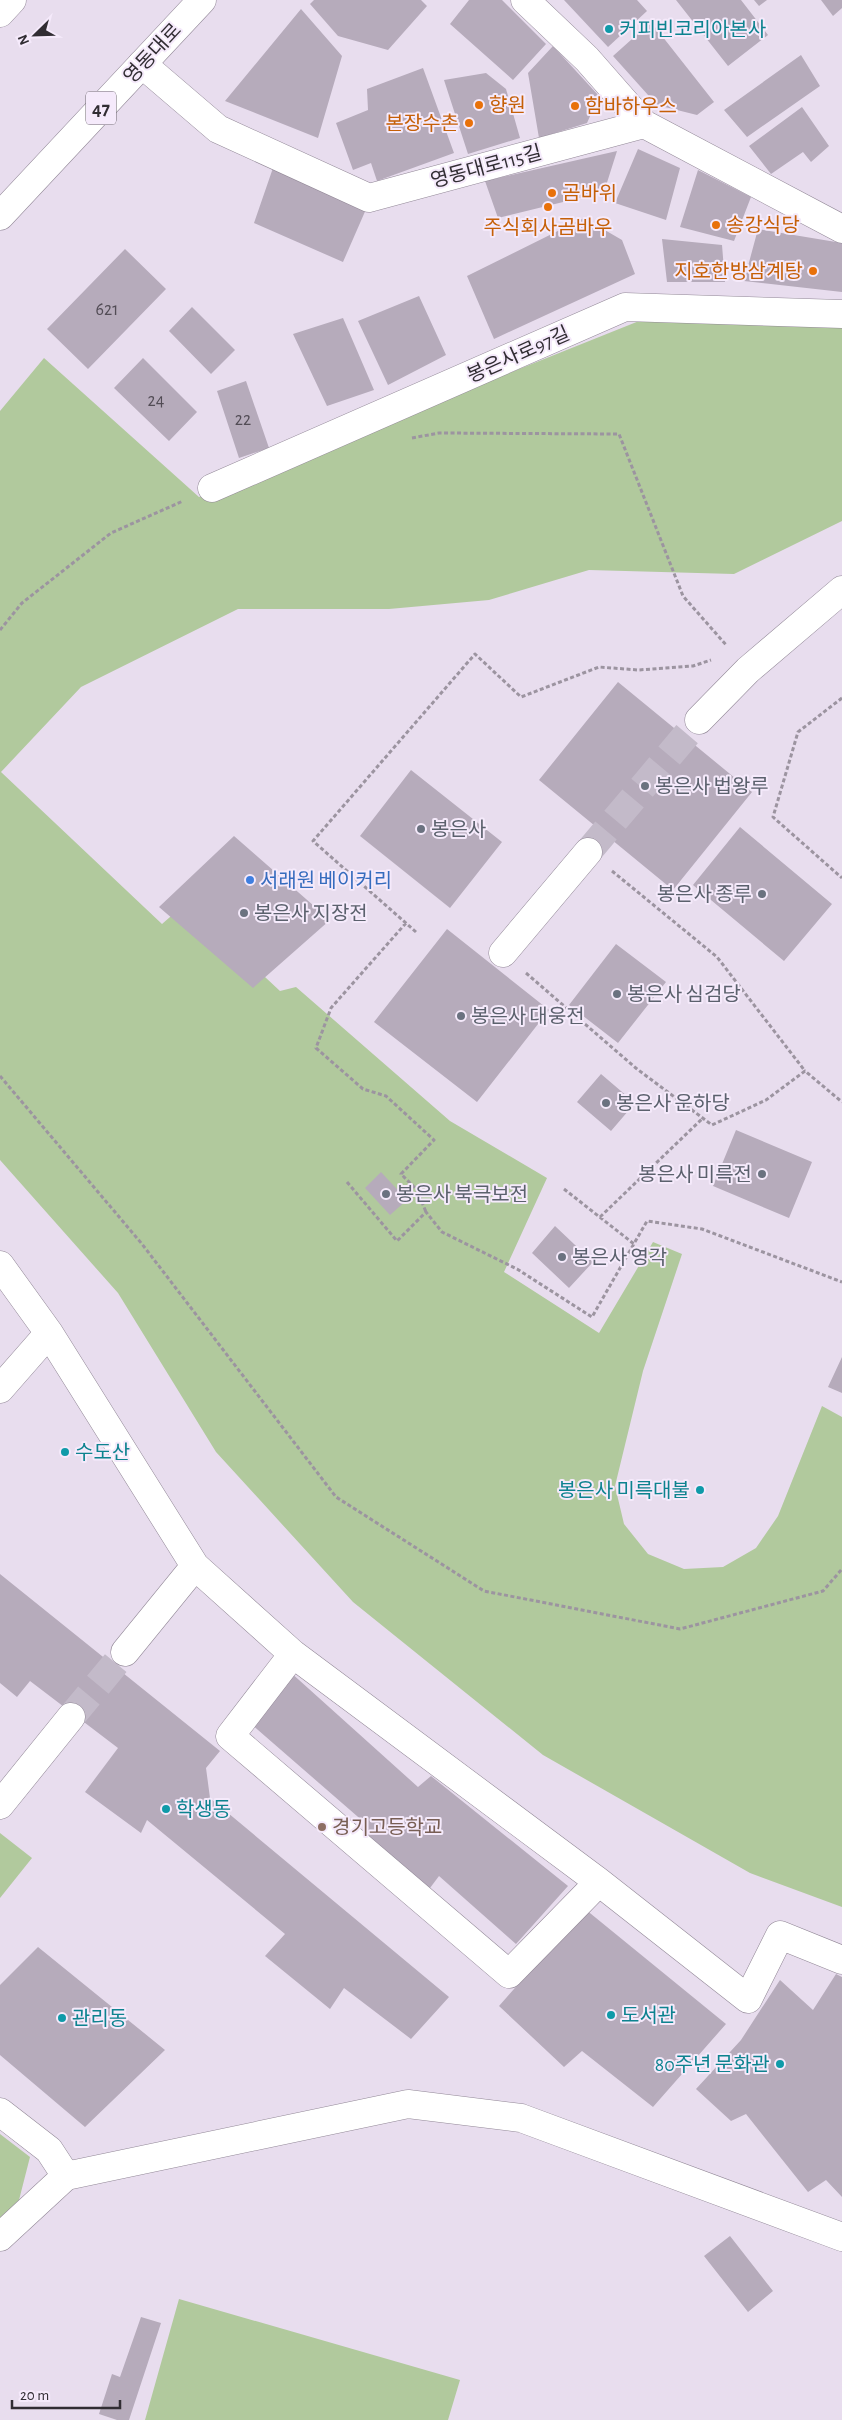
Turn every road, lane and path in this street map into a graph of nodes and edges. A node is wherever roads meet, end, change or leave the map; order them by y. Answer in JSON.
{"nodes":[{"id":1,"x":12,"y":0,"type":"edge"},
{"id":2,"x":202,"y":0,"type":"edge"},
{"id":3,"x":525,"y":0,"type":"edge"},
{"id":4,"x":0,"y":13,"type":"edge"},
{"id":5,"x":142,"y":64,"type":"junction"},
{"id":6,"x":644,"y":124,"type":"junction"},
{"id":7,"x":0,"y":216,"type":"edge"},
{"id":8,"x":842,"y":229,"type":"edge"},
{"id":9,"x":842,"y":314,"type":"edge"},
{"id":10,"x":410,"y":439,"type":"dead end"},
{"id":11,"x":212,"y":488,"type":"joint"},
{"id":12,"x":842,"y":590,"type":"edge"},
{"id":13,"x":0,"y":630,"type":"edge"},
{"id":14,"x":740,"y":661,"type":"junction"},
{"id":15,"x":842,"y":698,"type":"edge"},
{"id":16,"x":699,"y":720,"type":"tunnel mouth"},
{"id":17,"x":588,"y":852,"type":"joint"},
{"id":18,"x":842,"y":878,"type":"edge"},
{"id":19,"x":406,"y":923,"type":"junction"},
{"id":20,"x":416,"y":932,"type":"dead end"},
{"id":21,"x":503,"y":953,"type":"joint"},
{"id":22,"x":805,"y":1070,"type":"junction"},
{"id":23,"x":0,"y":1076,"type":"edge"},
{"id":24,"x":842,"y":1102,"type":"edge"},
{"id":25,"x":703,"y":1118,"type":"junction"},
{"id":26,"x":347,"y":1182,"type":"dead end"},
{"id":27,"x":564,"y":1189,"type":"dead end"},
{"id":28,"x":426,"y":1212,"type":"junction"},
{"id":29,"x":600,"y":1218,"type":"junction"},
{"id":30,"x":634,"y":1244,"type":"junction"},
{"id":31,"x":0,"y":1265,"type":"edge"},
{"id":32,"x":842,"y":1282,"type":"edge"},
{"id":33,"x":49,"y":1333,"type":"junction"},
{"id":34,"x":0,"y":1389,"type":"edge"},
{"id":35,"x":195,"y":1566,"type":"junction"},
{"id":36,"x":842,"y":1569,"type":"edge"},
{"id":37,"x":125,"y":1652,"type":"tunnel mouth"},
{"id":38,"x":293,"y":1654,"type":"junction"},
{"id":39,"x":71,"y":1717,"type":"tunnel mouth"},
{"id":40,"x":0,"y":1805,"type":"edge"},
{"id":41,"x":600,"y":1882,"type":"junction"},
{"id":42,"x":842,"y":1960,"type":"edge"},
{"id":43,"x":0,"y":2112,"type":"edge"},
{"id":44,"x":66,"y":2176,"type":"junction"},
{"id":45,"x":0,"y":2237,"type":"edge"},
{"id":46,"x":842,"y":2237,"type":"edge"}],
"edges":[{"from":1,"to":4,"type":"street"},
{"from":2,"to":5,"type":"street","name":"영동대로","number":"47"},
{"from":3,"to":6,"type":"street"},
{"from":5,"to":6,"type":"street","name":"영동대로115길"},
{"from":5,"to":7,"type":"street","name":"영동대로","number":"47"},
{"from":6,"to":8,"type":"street"},
{"from":9,"to":11,"type":"street","name":"봉은사로97길"},
{"from":10,"to":14,"type":"path"},
{"from":11,"to":13,"type":"path"},
{"from":12,"to":14,"type":"street"},
{"from":14,"to":16,"type":"street"},
{"from":14,"to":19,"type":"path"},
{"from":15,"to":18,"type":"path"},
{"from":17,"to":21,"type":"street"},
{"from":17,"to":22,"type":"path"},
{"from":19,"to":20,"type":"path"},
{"from":19,"to":28,"type":"path"},
{"from":21,"to":25,"type":"path"},
{"from":22,"to":24,"type":"path"},
{"from":22,"to":25,"type":"path"},
{"from":23,"to":36,"type":"path"},
{"from":25,"to":29,"type":"path"},
{"from":26,"to":28,"type":"path"},
{"from":27,"to":29,"type":"path"},
{"from":28,"to":30,"type":"path"},
{"from":29,"to":30,"type":"path"},
{"from":30,"to":32,"type":"path"},
{"from":31,"to":33,"type":"street"},
{"from":33,"to":34,"type":"street"},
{"from":33,"to":35,"type":"street"},
{"from":35,"to":37,"type":"street"},
{"from":35,"to":38,"type":"street"},
{"from":38,"to":41,"type":"street"},
{"from":38,"to":41,"type":"street"},
{"from":39,"to":40,"type":"street"},
{"from":41,"to":42,"type":"street"},
{"from":43,"to":44,"type":"street"},
{"from":44,"to":45,"type":"street"},
{"from":44,"to":46,"type":"street"}]}
